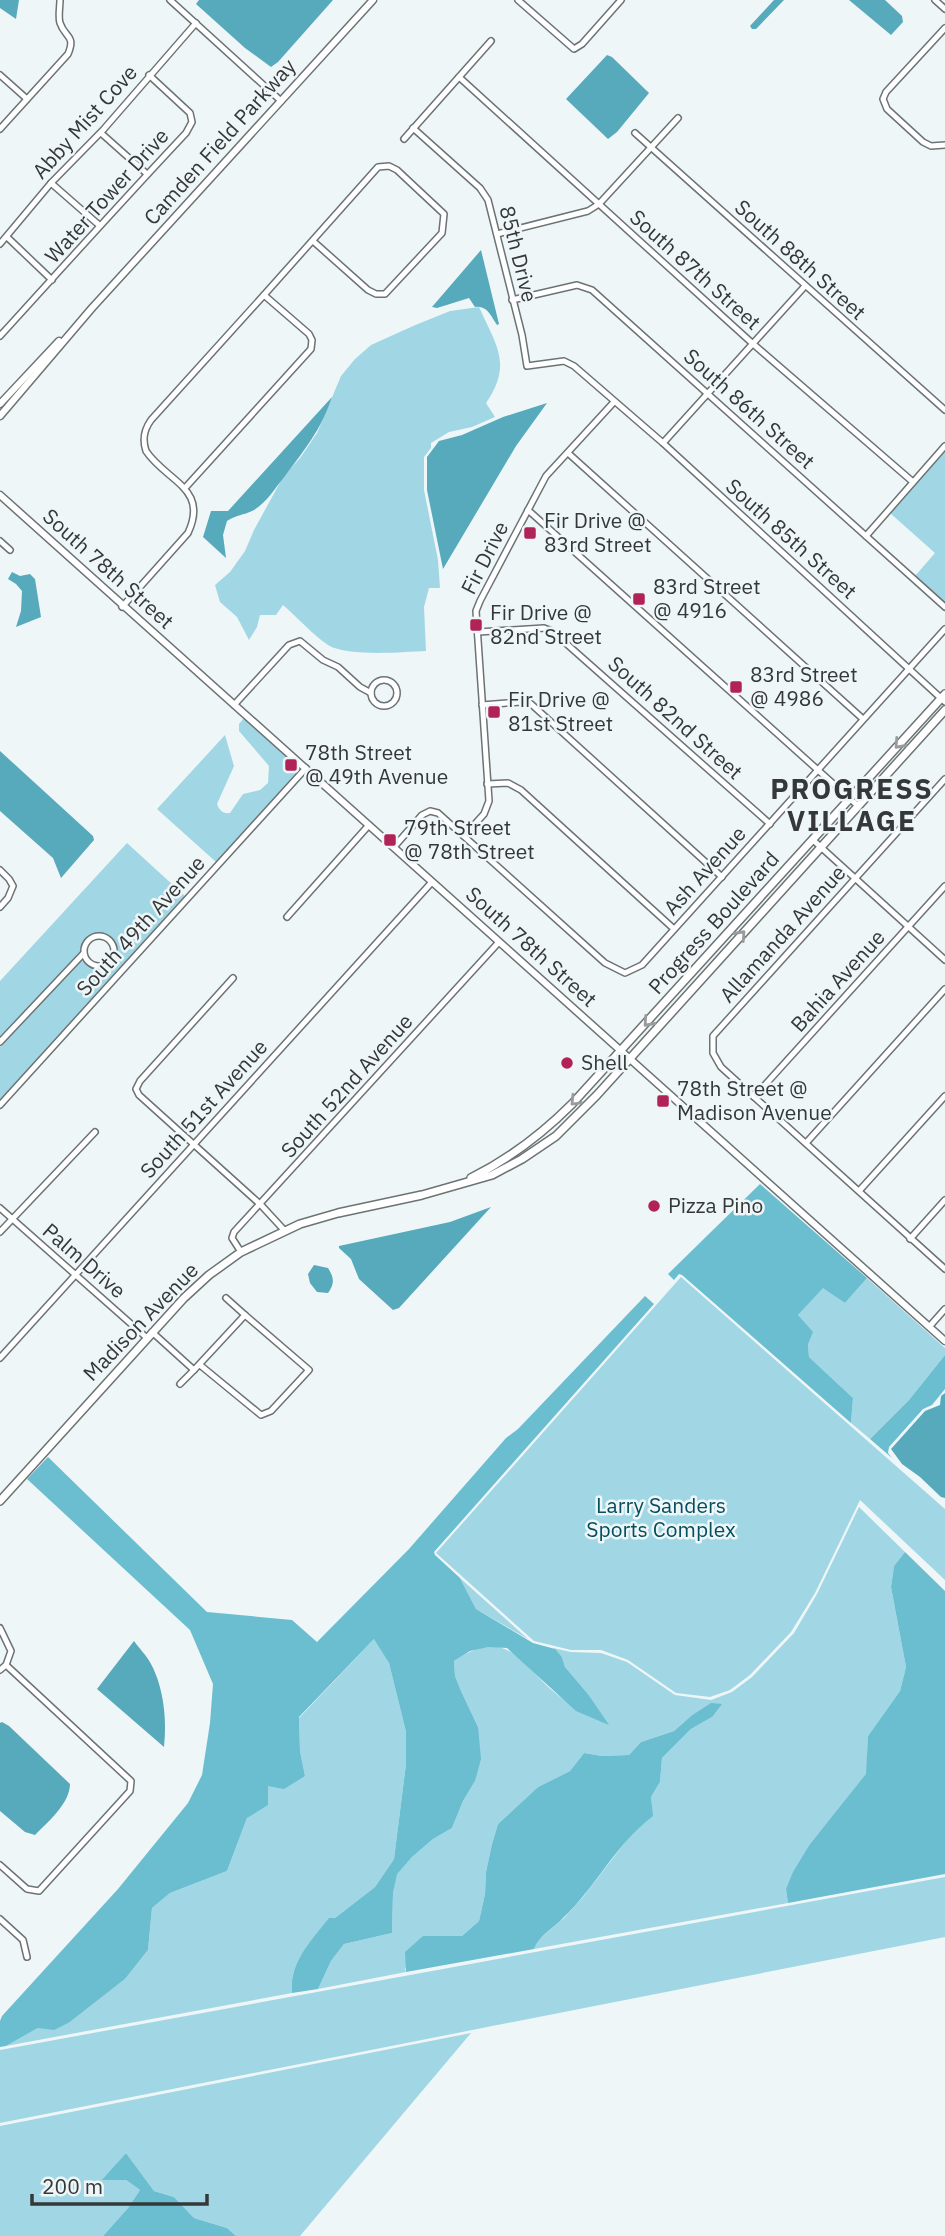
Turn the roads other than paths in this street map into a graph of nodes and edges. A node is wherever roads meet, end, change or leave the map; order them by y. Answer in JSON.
{"nodes":[{"id":1,"x":60,"y":0,"type":"edge"},
{"id":2,"x":170,"y":0,"type":"edge"},
{"id":3,"x":373,"y":0,"type":"edge"},
{"id":4,"x":518,"y":0,"type":"edge"},
{"id":5,"x":621,"y":0,"type":"edge"},
{"id":6,"x":935,"y":0,"type":"edge"},
{"id":7,"x":945,"y":9,"type":"edge"},
{"id":8,"x":196,"y":23,"type":"junction"},
{"id":9,"x":945,"y":28,"type":"edge"},
{"id":10,"x":491,"y":41,"type":"dead end"},
{"id":11,"x":0,"y":75,"type":"edge"},
{"id":12,"x":149,"y":75,"type":"junction"},
{"id":13,"x":459,"y":77,"type":"junction"},
{"id":14,"x":27,"y":99,"type":"junction"},
{"id":15,"x":281,"y":100,"type":"junction"},
{"id":16,"x":678,"y":118,"type":"dead end"},
{"id":17,"x":413,"y":128,"type":"junction"},
{"id":18,"x":0,"y":129,"type":"edge"},
{"id":19,"x":101,"y":132,"type":"junction"},
{"id":20,"x":635,"y":133,"type":"dead end"},
{"id":21,"x":404,"y":139,"type":"dead end"},
{"id":22,"x":945,"y":145,"type":"edge"},
{"id":23,"x":651,"y":147,"type":"junction"},
{"id":24,"x":147,"y":174,"type":"junction"},
{"id":25,"x":51,"y":183,"type":"junction"},
{"id":26,"x":599,"y":204,"type":"junction"},
{"id":27,"x":99,"y":225,"type":"junction"},
{"id":28,"x":497,"y":234,"type":"junction"},
{"id":29,"x":6,"y":237,"type":"junction"},
{"id":30,"x":313,"y":241,"type":"junction"},
{"id":31,"x":0,"y":244,"type":"edge"},
{"id":32,"x":52,"y":280,"type":"junction"},
{"id":33,"x":804,"y":286,"type":"junction"},
{"id":34,"x":264,"y":295,"type":"junction"},
{"id":35,"x":512,"y":300,"type":"junction"},
{"id":36,"x":92,"y":308,"type":"junction"},
{"id":37,"x":1,"y":333,"type":"edge"},
{"id":38,"x":752,"y":343,"type":"junction"},
{"id":39,"x":708,"y":393,"type":"junction"},
{"id":40,"x":614,"y":402,"type":"junction"},
{"id":41,"x":0,"y":404,"type":"edge"},
{"id":42,"x":945,"y":410,"type":"edge"},
{"id":43,"x":0,"y":416,"type":"edge"},
{"id":44,"x":663,"y":443,"type":"junction"},
{"id":45,"x":945,"y":446,"type":"edge"},
{"id":46,"x":568,"y":453,"type":"junction"},
{"id":47,"x":913,"y":482,"type":"junction"},
{"id":48,"x":186,"y":488,"type":"junction"},
{"id":49,"x":0,"y":495,"type":"edge"},
{"id":50,"x":528,"y":510,"type":"junction"},
{"id":51,"x":866,"y":536,"type":"junction"},
{"id":52,"x":0,"y":541,"type":"edge"},
{"id":53,"x":10,"y":550,"type":"dead end"},
{"id":54,"x":122,"y":607,"type":"junction"},
{"id":55,"x":945,"y":607,"type":"edge"},
{"id":56,"x":945,"y":629,"type":"edge"},
{"id":57,"x":478,"y":632,"type":"junction"},
{"id":58,"x":910,"y":669,"type":"junction"},
{"id":59,"x":371,"y":693,"type":"junction"},
{"id":60,"x":944,"y":698,"type":"edge"},
{"id":61,"x":234,"y":705,"type":"junction"},
{"id":62,"x":482,"y":705,"type":"junction"},
{"id":63,"x":945,"y":710,"type":"edge"},
{"id":64,"x":863,"y":719,"type":"junction"},
{"id":65,"x":306,"y":768,"type":"junction"},
{"id":66,"x":817,"y":771,"type":"junction"},
{"id":67,"x":945,"y":779,"type":"edge"},
{"id":68,"x":487,"y":785,"type":"junction"},
{"id":69,"x":849,"y":799,"type":"junction"},
{"id":70,"x":858,"y":806,"type":"junction"},
{"id":71,"x":769,"y":824,"type":"junction"},
{"id":72,"x":369,"y":825,"type":"junction"},
{"id":73,"x":464,"y":836,"type":"junction"},
{"id":74,"x":813,"y":840,"type":"junction"},
{"id":75,"x":394,"y":847,"type":"junction"},
{"id":76,"x":821,"y":847,"type":"junction"},
{"id":77,"x":0,"y":870,"type":"edge"},
{"id":78,"x":722,"y":877,"type":"junction"},
{"id":79,"x":855,"y":878,"type":"junction"},
{"id":80,"x":432,"y":882,"type":"junction"},
{"id":81,"x":945,"y":886,"type":"edge"},
{"id":82,"x":0,"y":907,"type":"edge"},
{"id":83,"x":287,"y":917,"type":"dead end"},
{"id":84,"x":909,"y":927,"type":"junction"},
{"id":85,"x":674,"y":929,"type":"junction"},
{"id":86,"x":499,"y":942,"type":"junction"},
{"id":87,"x":716,"y":946,"type":"junction"},
{"id":88,"x":83,"y":954,"type":"junction"},
{"id":89,"x":725,"y":954,"type":"junction"},
{"id":90,"x":945,"y":960,"type":"edge"},
{"id":91,"x":233,"y":978,"type":"dead end"},
{"id":92,"x":945,"y":989,"type":"edge"},
{"id":93,"x":0,"y":1042,"type":"edge"},
{"id":94,"x":621,"y":1051,"type":"junction"},
{"id":95,"x":630,"y":1058,"type":"junction"},
{"id":96,"x":945,"y":1096,"type":"edge"},
{"id":97,"x":754,"y":1097,"type":"junction"},
{"id":98,"x":0,"y":1105,"type":"edge"},
{"id":99,"x":94,"y":1132,"type":"dead end"},
{"id":100,"x":806,"y":1143,"type":"junction"},
{"id":101,"x":193,"y":1144,"type":"junction"},
{"id":102,"x":461,"y":1184,"type":"junction"},
{"id":103,"x":859,"y":1191,"type":"junction"},
{"id":104,"x":945,"y":1200,"type":"edge"},
{"id":105,"x":261,"y":1205,"type":"junction"},
{"id":106,"x":0,"y":1208,"type":"edge"},
{"id":107,"x":13,"y":1220,"type":"junction"},
{"id":108,"x":284,"y":1230,"type":"junction"},
{"id":109,"x":0,"y":1232,"type":"edge"},
{"id":110,"x":911,"y":1239,"type":"junction"},
{"id":111,"x":241,"y":1252,"type":"junction"},
{"id":112,"x":945,"y":1269,"type":"edge"},
{"id":113,"x":75,"y":1274,"type":"junction"},
{"id":114,"x":226,"y":1298,"type":"dead end"},
{"id":115,"x":945,"y":1309,"type":"edge"},
{"id":116,"x":245,"y":1315,"type":"junction"},
{"id":117,"x":929,"y":1327,"type":"junction"},
{"id":118,"x":150,"y":1335,"type":"junction"},
{"id":119,"x":945,"y":1341,"type":"edge"},
{"id":120,"x":0,"y":1358,"type":"edge"},
{"id":121,"x":197,"y":1367,"type":"junction"},
{"id":122,"x":180,"y":1384,"type":"dead end"},
{"id":123,"x":0,"y":1501,"type":"edge"},
{"id":124,"x":0,"y":1628,"type":"edge"},
{"id":125,"x":6,"y":1665,"type":"junction"},
{"id":126,"x":0,"y":1670,"type":"edge"},
{"id":127,"x":0,"y":1865,"type":"edge"},
{"id":128,"x":0,"y":1919,"type":"edge"},
{"id":129,"x":27,"y":1957,"type":"dead end"}],
"edges":[{"from":1,"to":14,"type":"street"},
{"from":2,"to":8,"type":"street"},
{"from":3,"to":15,"type":"street","name":"Camden Field Parkway"},
{"from":4,"to":5,"type":"street"},
{"from":6,"to":7,"type":"street"},
{"from":8,"to":12,"type":"street","name":"Abby Mist Cove"},
{"from":8,"to":15,"type":"street"},
{"from":9,"to":22,"type":"street"},
{"from":10,"to":13,"type":"street"},
{"from":11,"to":14,"type":"street"},
{"from":12,"to":19,"type":"street","name":"Abby Mist Cove"},
{"from":12,"to":24,"type":"street","name":"Water Tower Drive"},
{"from":13,"to":17,"type":"street"},
{"from":13,"to":26,"type":"street","name":"South 87th Street"},
{"from":14,"to":18,"type":"street"},
{"from":15,"to":36,"type":"street","name":"Camden Field Parkway"},
{"from":16,"to":23,"type":"street"},
{"from":17,"to":21,"type":"street"},
{"from":17,"to":28,"type":"street","name":"85th Drive"},
{"from":19,"to":24,"type":"street"},
{"from":19,"to":25,"type":"street","name":"Abby Mist Cove"},
{"from":20,"to":23,"type":"street","name":"South 88th Street"},
{"from":23,"to":26,"type":"street"},
{"from":23,"to":33,"type":"street","name":"South 88th Street"},
{"from":24,"to":27,"type":"street","name":"Water Tower Drive"},
{"from":25,"to":27,"type":"street"},
{"from":25,"to":29,"type":"street","name":"Abby Mist Cove"},
{"from":26,"to":28,"type":"street"},
{"from":26,"to":38,"type":"street","name":"South 87th Street"},
{"from":27,"to":32,"type":"street","name":"Water Tower Drive"},
{"from":28,"to":35,"type":"street","name":"85th Drive"},
{"from":29,"to":31,"type":"street","name":"Abby Mist Cove"},
{"from":29,"to":32,"type":"street"},
{"from":30,"to":30,"type":"street"},
{"from":30,"to":34,"type":"street"},
{"from":32,"to":37,"type":"street","name":"Water Tower Drive"},
{"from":33,"to":38,"type":"street"},
{"from":33,"to":42,"type":"street","name":"South 88th Street"},
{"from":34,"to":48,"type":"street"},
{"from":34,"to":48,"type":"street"},
{"from":35,"to":39,"type":"street","name":"South 86th Street"},
{"from":35,"to":40,"type":"street","name":"85th Drive"},
{"from":36,"to":41,"type":"street","name":"Camden Field Parkway"},
{"from":36,"to":43,"type":"street","name":"Camden Field Parkway"},
{"from":38,"to":39,"type":"street"},
{"from":38,"to":47,"type":"street","name":"South 87th Street"},
{"from":39,"to":44,"type":"street"},
{"from":39,"to":51,"type":"street","name":"South 86th Street"},
{"from":40,"to":44,"type":"street","name":"South 85th Street"},
{"from":40,"to":46,"type":"street","name":"Fir Drive"},
{"from":44,"to":58,"type":"street","name":"South 85th Street"},
{"from":45,"to":47,"type":"street"},
{"from":46,"to":50,"type":"street","name":"Fir Drive"},
{"from":46,"to":64,"type":"street"},
{"from":47,"to":51,"type":"street"},
{"from":48,"to":54,"type":"street"},
{"from":49,"to":54,"type":"street","name":"South 78th Street"},
{"from":50,"to":57,"type":"street","name":"Fir Drive"},
{"from":50,"to":66,"type":"street"},
{"from":51,"to":55,"type":"street","name":"South 86th Street"},
{"from":52,"to":53,"type":"street"},
{"from":54,"to":61,"type":"street","name":"South 78th Street"},
{"from":56,"to":58,"type":"street","name":"Ash Avenue"},
{"from":57,"to":62,"type":"street","name":"Fir Drive"},
{"from":57,"to":71,"type":"street","name":"South 82nd Street"},
{"from":58,"to":60,"type":"street","name":"South 85th Street"},
{"from":58,"to":64,"type":"street","name":"Ash Avenue"},
{"from":59,"to":59,"type":"street"},
{"from":59,"to":61,"type":"street"},
{"from":60,"to":69,"type":"main road","name":"Progress Boulevard","one_way":true},
{"from":61,"to":65,"type":"street","name":"South 78th Street"},
{"from":62,"to":68,"type":"street","name":"Fir Drive"},
{"from":62,"to":78,"type":"street"},
{"from":63,"to":70,"type":"main road","name":"Progress Boulevard"},
{"from":64,"to":66,"type":"street","name":"Ash Avenue"},
{"from":65,"to":72,"type":"street","name":"South 78th Street"},
{"from":65,"to":98,"type":"street","name":"South 49th Avenue"},
{"from":66,"to":69,"type":"street"},
{"from":66,"to":71,"type":"street","name":"Ash Avenue"},
{"from":67,"to":79,"type":"street","name":"Allamanda Avenue"},
{"from":68,"to":73,"type":"street","name":"Fir Drive"},
{"from":68,"to":85,"type":"street"},
{"from":69,"to":70,"type":"street"},
{"from":69,"to":74,"type":"main road","name":"Progress Boulevard"},
{"from":70,"to":76,"type":"main road","name":"Progress Boulevard"},
{"from":71,"to":78,"type":"street","name":"Ash Avenue"},
{"from":72,"to":75,"type":"street","name":"South 78th Street"},
{"from":72,"to":83,"type":"street"},
{"from":73,"to":75,"type":"street"},
{"from":73,"to":85,"type":"street","name":"Ash Avenue"},
{"from":74,"to":76,"type":"street"},
{"from":74,"to":87,"type":"main road","name":"Progress Boulevard"},
{"from":75,"to":80,"type":"street","name":"South 78th Street"},
{"from":76,"to":79,"type":"street"},
{"from":89,"to":76,"type":"main road","name":"Progress Boulevard","one_way":true},
{"from":77,"to":82,"type":"street"},
{"from":78,"to":85,"type":"street","name":"Ash Avenue"},
{"from":79,"to":84,"type":"street"},
{"from":79,"to":97,"type":"street","name":"Allamanda Avenue"},
{"from":80,"to":86,"type":"street","name":"South 78th Street"},
{"from":80,"to":101,"type":"street","name":"South 51st Avenue"},
{"from":81,"to":84,"type":"street","name":"Bahia Avenue"},
{"from":84,"to":90,"type":"street"},
{"from":84,"to":97,"type":"street","name":"Bahia Avenue"},
{"from":86,"to":94,"type":"street","name":"South 78th Street"},
{"from":86,"to":105,"type":"street","name":"South 52nd Avenue"},
{"from":87,"to":89,"type":"main road"},
{"from":87,"to":94,"type":"main road","name":"Progress Boulevard","one_way":true},
{"from":88,"to":88,"type":"street"},
{"from":88,"to":93,"type":"street"},
{"from":89,"to":95,"type":"main road","name":"Progress Boulevard"},
{"from":91,"to":101,"type":"street"},
{"from":92,"to":100,"type":"street"},
{"from":94,"to":95,"type":"street","name":"South 78th Street"},
{"from":94,"to":102,"type":"main road","name":"Madison Avenue","one_way":true},
{"from":95,"to":102,"type":"main road","name":"Madison Avenue"},
{"from":95,"to":117,"type":"street","name":"South 78th Street"},
{"from":96,"to":103,"type":"street"},
{"from":97,"to":100,"type":"street"},
{"from":99,"to":107,"type":"street"},
{"from":100,"to":103,"type":"street"},
{"from":101,"to":105,"type":"street"},
{"from":101,"to":113,"type":"street","name":"South 51st Avenue"},
{"from":102,"to":108,"type":"main road","name":"Madison Avenue"},
{"from":103,"to":110,"type":"street"},
{"from":104,"to":110,"type":"street"},
{"from":105,"to":108,"type":"street"},
{"from":105,"to":111,"type":"street","name":"South 52nd Avenue"},
{"from":106,"to":107,"type":"street","name":"Palm Drive"},
{"from":107,"to":109,"type":"street"},
{"from":107,"to":113,"type":"street","name":"Palm Drive"},
{"from":108,"to":111,"type":"main road","name":"Madison Avenue"},
{"from":110,"to":112,"type":"street"},
{"from":111,"to":118,"type":"main road","name":"Madison Avenue"},
{"from":113,"to":118,"type":"street","name":"Palm Drive"},
{"from":113,"to":120,"type":"street","name":"South 51st Avenue"},
{"from":114,"to":116,"type":"street"},
{"from":115,"to":117,"type":"street"},
{"from":116,"to":121,"type":"street"},
{"from":116,"to":121,"type":"street","name":"Palm Drive"},
{"from":117,"to":119,"type":"street","name":"South 78th Street"},
{"from":118,"to":121,"type":"street","name":"Palm Drive"},
{"from":118,"to":123,"type":"main road","name":"Madison Avenue"},
{"from":121,"to":122,"type":"street"},
{"from":124,"to":125,"type":"street"},
{"from":125,"to":126,"type":"street"},
{"from":125,"to":127,"type":"street"},
{"from":128,"to":129,"type":"street"}]}
